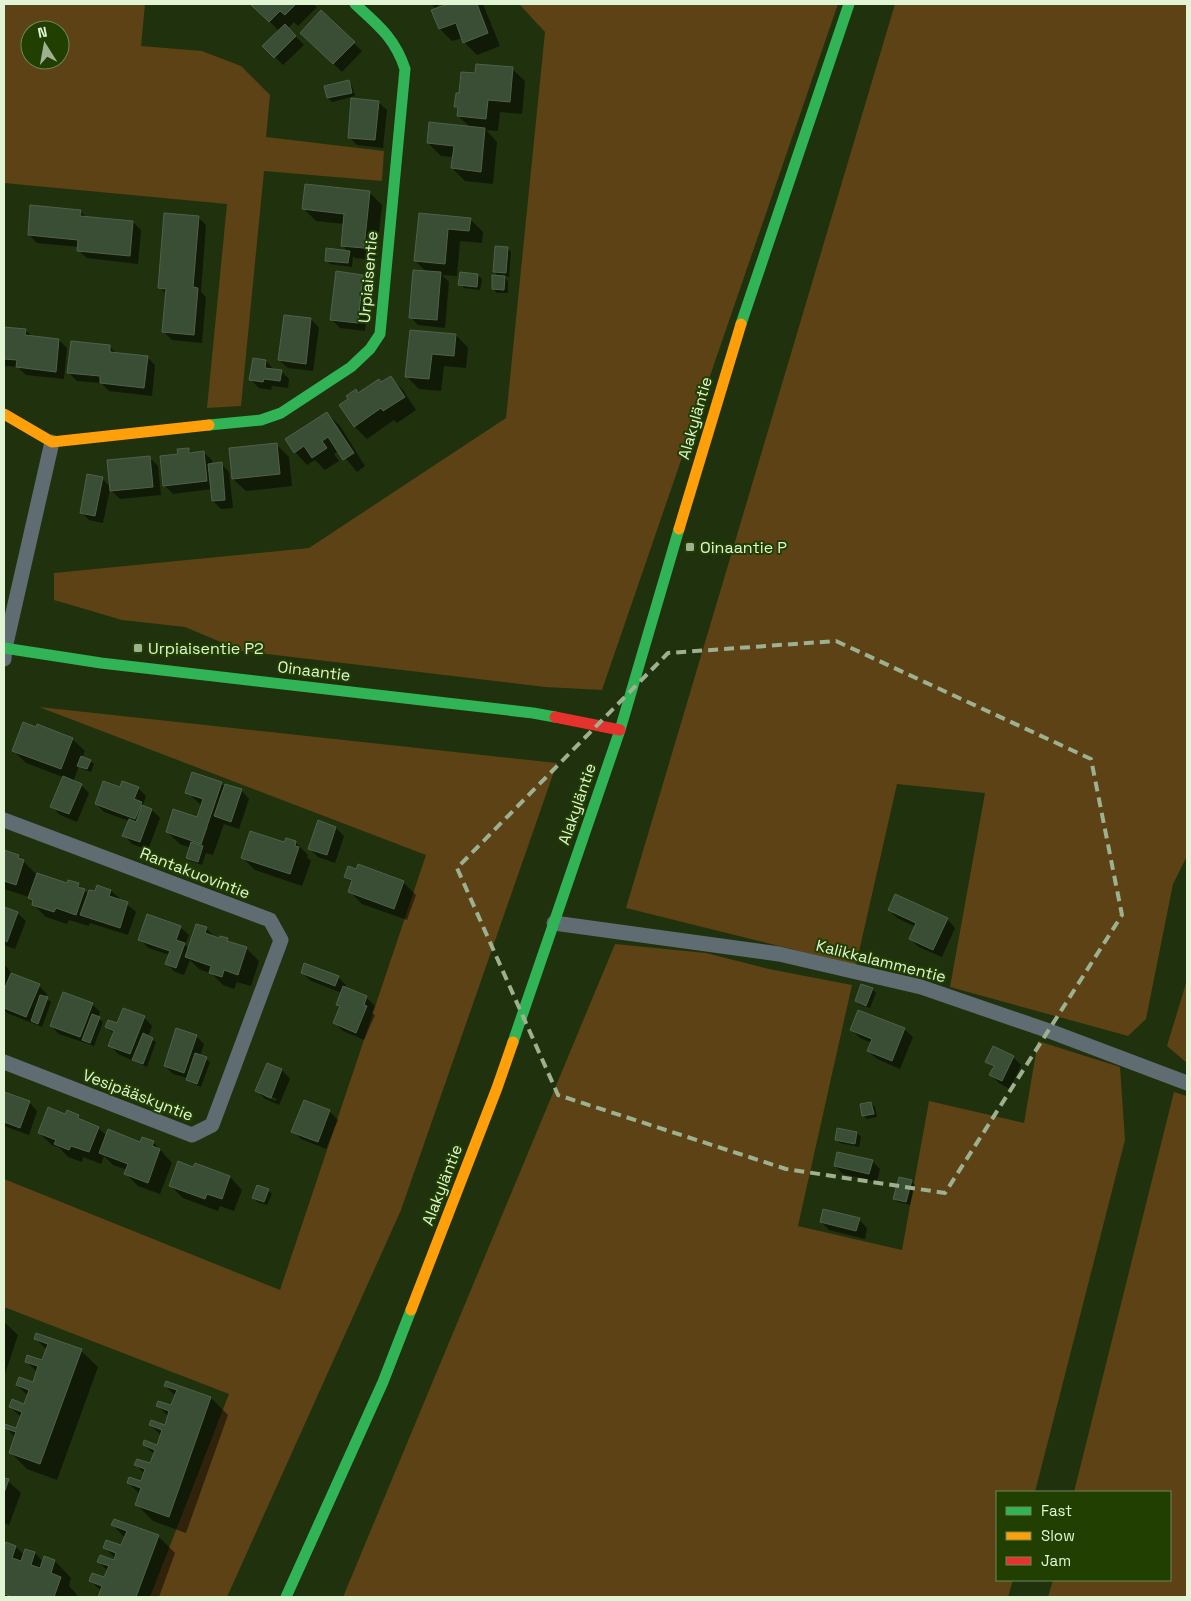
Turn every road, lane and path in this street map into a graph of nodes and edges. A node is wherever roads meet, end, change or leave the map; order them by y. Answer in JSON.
{"nodes":[{"id":1,"x":355,"y":4,"type":"edge"},
{"id":2,"x":849,"y":4,"type":"edge"},
{"id":3,"x":4,"y":414,"type":"edge"},
{"id":4,"x":52,"y":442,"type":"junction"},
{"id":5,"x":4,"y":652,"type":"edge"},
{"id":6,"x":620,"y":730,"type":"junction"},
{"id":7,"x":4,"y":820,"type":"edge"},
{"id":8,"x":554,"y":922,"type":"junction"},
{"id":9,"x":251,"y":1023,"type":"joint"},
{"id":10,"x":4,"y":1062,"type":"edge"},
{"id":11,"x":1187,"y":1083,"type":"edge"},
{"id":12,"x":286,"y":1597,"type":"edge"}],
"edges":[{"from":1,"to":4,"type":"main road","name":"Urpiaisentie"},
{"from":2,"to":6,"type":"main road","name":"Alakyläntie"},
{"from":3,"to":4,"type":"main road"},
{"from":4,"to":5,"type":"street"},
{"from":5,"to":6,"type":"main road","name":"Oinaantie"},
{"from":6,"to":8,"type":"main road","name":"Alakyläntie"},
{"from":7,"to":9,"type":"street","name":"Rantakuovintie"},
{"from":8,"to":11,"type":"street","name":"Kalikkalammentie"},
{"from":8,"to":12,"type":"main road","name":"Alakyläntie"},
{"from":9,"to":10,"type":"street","name":"Vesipääskyntie"}]}
